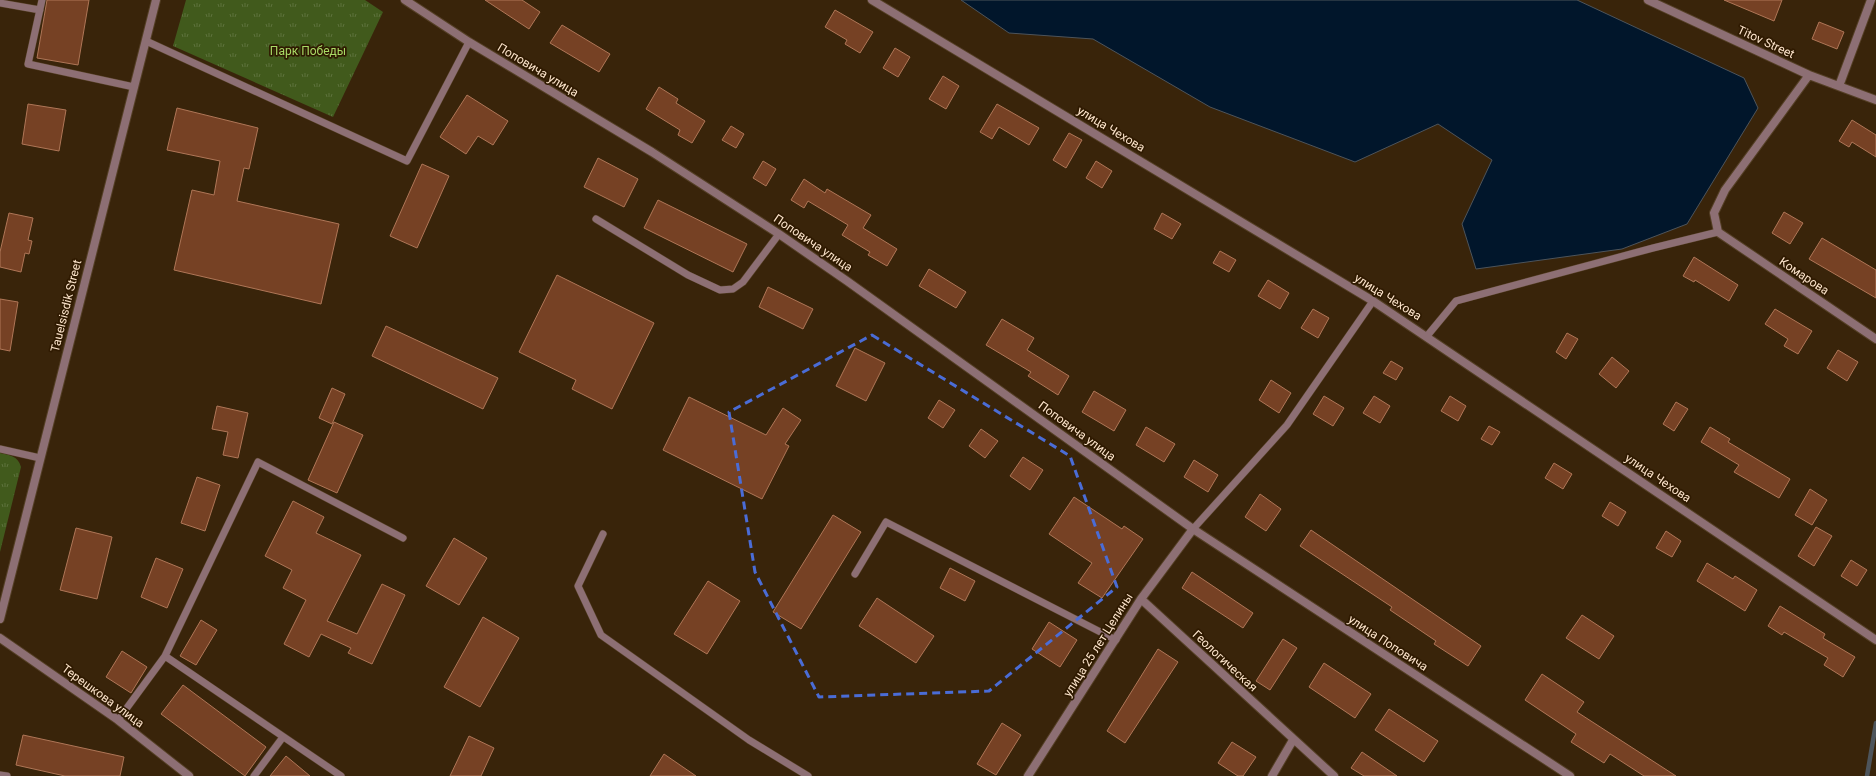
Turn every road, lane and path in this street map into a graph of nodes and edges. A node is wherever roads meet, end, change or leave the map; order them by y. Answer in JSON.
{"nodes":[{"id":1,"x":42,"y":0,"type":"edge"},
{"id":2,"x":156,"y":0,"type":"edge"},
{"id":3,"x":405,"y":0,"type":"edge"},
{"id":4,"x":872,"y":0,"type":"edge"},
{"id":5,"x":1648,"y":0,"type":"edge"},
{"id":6,"x":1871,"y":0,"type":"edge"},
{"id":7,"x":0,"y":3,"type":"edge"},
{"id":8,"x":40,"y":10,"type":"junction"},
{"id":9,"x":146,"y":42,"type":"junction"},
{"id":10,"x":469,"y":42,"type":"junction"},
{"id":11,"x":1809,"y":75,"type":"junction"},
{"id":12,"x":1839,"y":86,"type":"junction"},
{"id":13,"x":134,"y":87,"type":"junction"},
{"id":14,"x":1876,"y":100,"type":"edge"},
{"id":15,"x":596,"y":219,"type":"dead end"},
{"id":16,"x":1718,"y":232,"type":"junction"},
{"id":17,"x":779,"y":234,"type":"junction"},
{"id":18,"x":1373,"y":301,"type":"junction"},
{"id":19,"x":1427,"y":336,"type":"junction"},
{"id":20,"x":1876,"y":339,"type":"edge"},
{"id":21,"x":0,"y":449,"type":"edge"},
{"id":22,"x":40,"y":458,"type":"junction"},
{"id":23,"x":1193,"y":529,"type":"junction"},
{"id":24,"x":603,"y":534,"type":"dead end"},
{"id":25,"x":403,"y":538,"type":"dead end"},
{"id":26,"x":855,"y":574,"type":"dead end"},
{"id":27,"x":1141,"y":599,"type":"junction"},
{"id":28,"x":0,"y":619,"type":"edge"},
{"id":29,"x":0,"y":638,"type":"edge"},
{"id":30,"x":1116,"y":640,"type":"junction"},
{"id":31,"x":1876,"y":640,"type":"edge"},
{"id":32,"x":165,"y":656,"type":"junction"},
{"id":33,"x":118,"y":720,"type":"junction"},
{"id":34,"x":283,"y":737,"type":"junction"},
{"id":35,"x":1294,"y":740,"type":"junction"},
{"id":36,"x":0,"y":774,"type":"edge"},
{"id":37,"x":7,"y":776,"type":"edge"},
{"id":38,"x":189,"y":776,"type":"edge"},
{"id":39,"x":254,"y":776,"type":"edge"},
{"id":40,"x":341,"y":776,"type":"edge"},
{"id":41,"x":808,"y":776,"type":"edge"},
{"id":42,"x":1028,"y":776,"type":"edge"},
{"id":43,"x":1272,"y":776,"type":"edge"},
{"id":44,"x":1334,"y":776,"type":"edge"},
{"id":45,"x":1570,"y":776,"type":"edge"}],
"edges":[{"from":1,"to":8,"type":"lane"},
{"from":2,"to":9,"type":"street","name":"Tauelsisdik Street"},
{"from":3,"to":10,"type":"street","name":"Поповича улица"},
{"from":4,"to":18,"type":"street","name":"улица Чехова"},
{"from":5,"to":11,"type":"street","name":"Titov Street"},
{"from":6,"to":12,"type":"street"},
{"from":7,"to":8,"type":"lane"},
{"from":8,"to":13,"type":"lane"},
{"from":9,"to":10,"type":"lane"},
{"from":9,"to":13,"type":"street","name":"Tauelsisdik Street"},
{"from":10,"to":17,"type":"street","name":"Поповича улица"},
{"from":11,"to":12,"type":"street","name":"Titov Street"},
{"from":11,"to":16,"type":"street"},
{"from":12,"to":14,"type":"street","name":"Titov Street"},
{"from":13,"to":22,"type":"street","name":"Tauelsisdik Street"},
{"from":15,"to":17,"type":"lane"},
{"from":16,"to":19,"type":"lane"},
{"from":16,"to":20,"type":"street","name":"Комарова"},
{"from":17,"to":23,"type":"street","name":"Поповича улица"},
{"from":18,"to":19,"type":"street","name":"улица Чехова"},
{"from":18,"to":23,"type":"lane"},
{"from":19,"to":31,"type":"street","name":"улица Чехова"},
{"from":21,"to":22,"type":"lane"},
{"from":22,"to":28,"type":"street","name":"Tauelsisdik Street"},
{"from":23,"to":27,"type":"street","name":"улица 25 лет Целины"},
{"from":23,"to":45,"type":"street","name":"улица Поповича"},
{"from":24,"to":41,"type":"lane"},
{"from":25,"to":32,"type":"lane"},
{"from":26,"to":30,"type":"lane"},
{"from":27,"to":30,"type":"street","name":"улица 25 лет Целины"},
{"from":27,"to":35,"type":"street","name":"Геологическая"},
{"from":29,"to":33,"type":"street","name":"Терешкова улица"},
{"from":30,"to":42,"type":"street","name":"улица 25 лет Целины"},
{"from":32,"to":33,"type":"lane"},
{"from":32,"to":34,"type":"lane"},
{"from":33,"to":38,"type":"street","name":"Терешкова улица"},
{"from":34,"to":39,"type":"lane"},
{"from":34,"to":40,"type":"lane"},
{"from":35,"to":43,"type":"street"},
{"from":35,"to":44,"type":"street","name":"Геологическая"},
{"from":36,"to":37,"type":"lane"}]}
